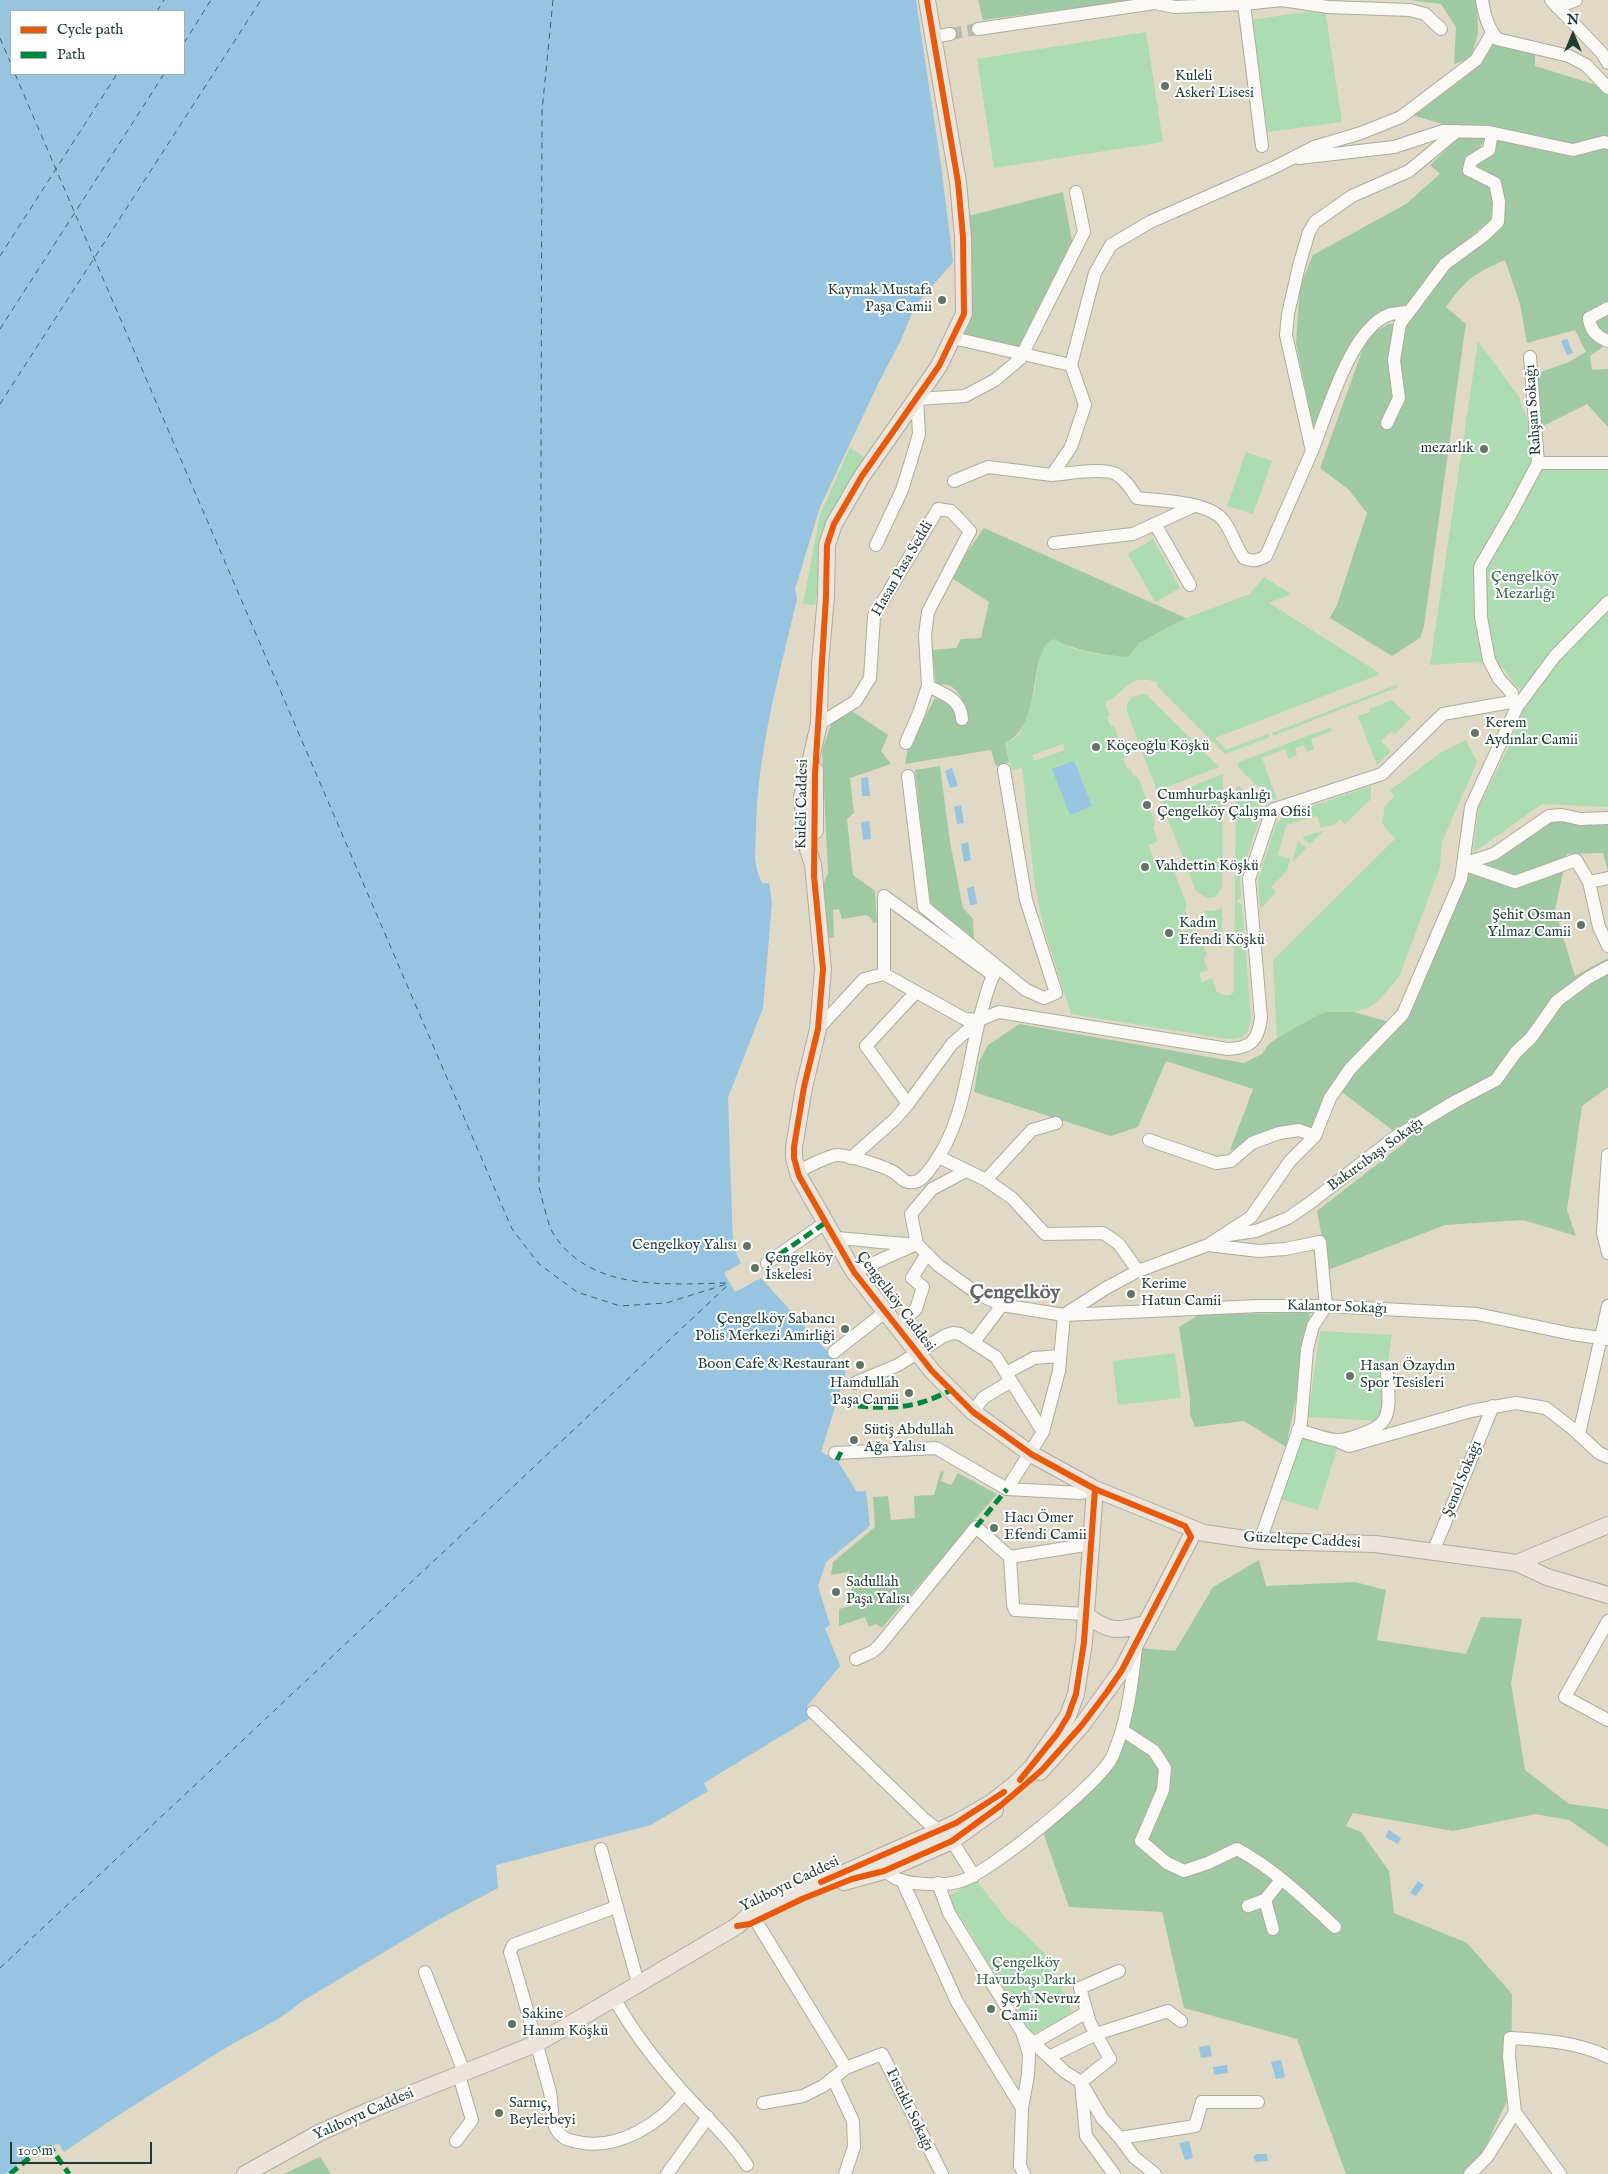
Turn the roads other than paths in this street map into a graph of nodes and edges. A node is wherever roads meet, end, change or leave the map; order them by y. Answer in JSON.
{"nodes":[{"id":1,"x":927,"y":0,"type":"edge"},
{"id":2,"x":1482,"y":0,"type":"edge"},
{"id":3,"x":1576,"y":0,"type":"edge"},
{"id":4,"x":1244,"y":4,"type":"junction"},
{"id":5,"x":1554,"y":4,"type":"edge"},
{"id":6,"x":978,"y":29,"type":"tunnel mouth"},
{"id":7,"x":1440,"y":29,"type":"dead end"},
{"id":8,"x":1492,"y":32,"type":"junction"},
{"id":9,"x":950,"y":34,"type":"tunnel mouth"},
{"id":10,"x":933,"y":37,"type":"junction"},
{"id":11,"x":1608,"y":63,"type":"edge"},
{"id":12,"x":1608,"y":88,"type":"edge"},
{"id":13,"x":1456,"y":131,"type":"junction"},
{"id":14,"x":1492,"y":133,"type":"junction"},
{"id":15,"x":1608,"y":143,"type":"edge"},
{"id":16,"x":1262,"y":146,"type":"dead end"},
{"id":17,"x":1291,"y":159,"type":"junction"},
{"id":18,"x":1076,"y":192,"type":"dead end"},
{"id":19,"x":1608,"y":308,"type":"edge"},
{"id":20,"x":1407,"y":312,"type":"junction"},
{"id":21,"x":953,"y":338,"type":"junction"},
{"id":22,"x":1608,"y":341,"type":"edge"},
{"id":23,"x":1022,"y":354,"type":"junction"},
{"id":24,"x":1530,"y":357,"type":"dead end"},
{"id":25,"x":1071,"y":365,"type":"junction"},
{"id":26,"x":917,"y":399,"type":"junction"},
{"id":27,"x":1387,"y":423,"type":"dead end"},
{"id":28,"x":1312,"y":451,"type":"junction"},
{"id":29,"x":1608,"y":462,"type":"edge"},
{"id":30,"x":1538,"y":463,"type":"junction"},
{"id":31,"x":1052,"y":475,"type":"junction"},
{"id":32,"x":954,"y":481,"type":"dead end"},
{"id":33,"x":1194,"y":506,"type":"junction"},
{"id":34,"x":1155,"y":524,"type":"junction"},
{"id":35,"x":1054,"y":543,"type":"dead end"},
{"id":36,"x":876,"y":545,"type":"dead end"},
{"id":37,"x":1190,"y":585,"type":"dead end"},
{"id":38,"x":1608,"y":602,"type":"edge"},
{"id":39,"x":928,"y":686,"type":"junction"},
{"id":40,"x":1514,"y":704,"type":"junction"},
{"id":41,"x":962,"y":719,"type":"dead end"},
{"id":42,"x":818,"y":728,"type":"junction"},
{"id":43,"x":906,"y":743,"type":"dead end"},
{"id":44,"x":1004,"y":770,"type":"dead end"},
{"id":45,"x":908,"y":776,"type":"dead end"},
{"id":46,"x":1608,"y":818,"type":"edge"},
{"id":47,"x":1463,"y":864,"type":"junction"},
{"id":48,"x":814,"y":876,"type":"joint"},
{"id":49,"x":1608,"y":878,"type":"edge"},
{"id":50,"x":1589,"y":882,"type":"junction"},
{"id":51,"x":1608,"y":946,"type":"edge"},
{"id":52,"x":1608,"y":967,"type":"edge"},
{"id":53,"x":996,"y":971,"type":"junction"},
{"id":54,"x":884,"y":974,"type":"junction"},
{"id":55,"x":916,"y":992,"type":"junction"},
{"id":56,"x":978,"y":1020,"type":"junction"},
{"id":57,"x":818,"y":1029,"type":"junction"},
{"id":58,"x":908,"y":1104,"type":"junction"},
{"id":59,"x":1056,"y":1122,"type":"dead end"},
{"id":60,"x":1315,"y":1136,"type":"junction"},
{"id":61,"x":1149,"y":1140,"type":"dead end"},
{"id":62,"x":1608,"y":1155,"type":"edge"},
{"id":63,"x":939,"y":1157,"type":"junction"},
{"id":64,"x":851,"y":1158,"type":"junction"},
{"id":65,"x":798,"y":1171,"type":"junction"},
{"id":66,"x":966,"y":1171,"type":"junction"},
{"id":67,"x":986,"y":1180,"type":"junction"},
{"id":68,"x":1607,"y":1182,"type":"edge"},
{"id":69,"x":829,"y":1230,"type":"junction"},
{"id":70,"x":1606,"y":1233,"type":"edge"},
{"id":71,"x":1223,"y":1236,"type":"junction"},
{"id":72,"x":917,"y":1244,"type":"junction"},
{"id":73,"x":1208,"y":1244,"type":"junction"},
{"id":74,"x":1608,"y":1253,"type":"edge"},
{"id":75,"x":927,"y":1254,"type":"junction"},
{"id":76,"x":767,"y":1263,"type":"dead end"},
{"id":77,"x":1138,"y":1271,"type":"junction"},
{"id":78,"x":854,"y":1272,"type":"junction"},
{"id":79,"x":1002,"y":1305,"type":"junction"},
{"id":80,"x":1326,"y":1306,"type":"junction"},
{"id":81,"x":1608,"y":1306,"type":"edge"},
{"id":82,"x":886,"y":1312,"type":"junction"},
{"id":83,"x":1064,"y":1316,"type":"junction"},
{"id":84,"x":896,"y":1326,"type":"junction"},
{"id":85,"x":1604,"y":1339,"type":"edge"},
{"id":86,"x":974,"y":1342,"type":"junction"},
{"id":87,"x":834,"y":1352,"type":"dead end"},
{"id":88,"x":918,"y":1353,"type":"junction"},
{"id":89,"x":1060,"y":1356,"type":"junction"},
{"id":90,"x":1387,"y":1370,"type":"dead end"},
{"id":91,"x":1009,"y":1377,"type":"junction"},
{"id":92,"x":855,"y":1383,"type":"dead end"},
{"id":93,"x":1493,"y":1406,"type":"junction"},
{"id":94,"x":973,"y":1412,"type":"junction"},
{"id":95,"x":1298,"y":1430,"type":"junction"},
{"id":96,"x":1043,"y":1432,"type":"junction"},
{"id":97,"x":1579,"y":1434,"type":"junction"},
{"id":98,"x":1335,"y":1440,"type":"junction"},
{"id":99,"x":835,"y":1453,"type":"dead end"},
{"id":100,"x":1031,"y":1454,"type":"junction"},
{"id":101,"x":1608,"y":1458,"type":"edge"},
{"id":102,"x":1095,"y":1488,"type":"junction"},
{"id":103,"x":1007,"y":1489,"type":"junction"},
{"id":104,"x":1608,"y":1525,"type":"edge"},
{"id":105,"x":1193,"y":1532,"type":"junction"},
{"id":106,"x":1260,"y":1541,"type":"junction"},
{"id":107,"x":1091,"y":1544,"type":"junction"},
{"id":108,"x":1433,"y":1552,"type":"junction"},
{"id":109,"x":1010,"y":1557,"type":"junction"},
{"id":110,"x":1517,"y":1563,"type":"junction"},
{"id":111,"x":1608,"y":1596,"type":"edge"},
{"id":112,"x":1086,"y":1614,"type":"junction"},
{"id":113,"x":1608,"y":1621,"type":"edge"},
{"id":114,"x":1145,"y":1624,"type":"junction"},
{"id":115,"x":1137,"y":1641,"type":"junction"},
{"id":116,"x":1084,"y":1642,"type":"junction"},
{"id":117,"x":1128,"y":1658,"type":"junction"},
{"id":118,"x":856,"y":1659,"type":"dead end"},
{"id":119,"x":813,"y":1712,"type":"dead end"},
{"id":120,"x":1608,"y":1720,"type":"edge"},
{"id":121,"x":1122,"y":1730,"type":"junction"},
{"id":122,"x":946,"y":1836,"type":"junction"},
{"id":123,"x":601,"y":1849,"type":"dead end"},
{"id":124,"x":884,"y":1871,"type":"junction"},
{"id":125,"x":974,"y":1876,"type":"junction"},
{"id":126,"x":902,"y":1880,"type":"junction"},
{"id":127,"x":1281,"y":1880,"type":"junction"},
{"id":128,"x":938,"y":1883,"type":"junction"},
{"id":129,"x":1265,"y":1900,"type":"junction"},
{"id":130,"x":616,"y":1906,"type":"junction"},
{"id":131,"x":1248,"y":1906,"type":"dead end"},
{"id":132,"x":756,"y":1921,"type":"junction"},
{"id":133,"x":737,"y":1926,"type":"junction"},
{"id":134,"x":1335,"y":1927,"type":"dead end"},
{"id":135,"x":1273,"y":1929,"type":"dead end"},
{"id":136,"x":425,"y":1972,"type":"dead end"},
{"id":137,"x":1120,"y":1972,"type":"dead end"},
{"id":138,"x":638,"y":1983,"type":"junction"},
{"id":139,"x":614,"y":1998,"type":"junction"},
{"id":140,"x":1086,"y":2012,"type":"junction"},
{"id":141,"x":1181,"y":2021,"type":"dead end"},
{"id":142,"x":1022,"y":2032,"type":"junction"},
{"id":143,"x":1096,"y":2034,"type":"junction"},
{"id":144,"x":1035,"y":2042,"type":"junction"},
{"id":145,"x":538,"y":2043,"type":"junction"},
{"id":146,"x":1049,"y":2057,"type":"junction"},
{"id":147,"x":1608,"y":2057,"type":"edge"},
{"id":148,"x":846,"y":2068,"type":"junction"},
{"id":149,"x":463,"y":2077,"type":"junction"},
{"id":150,"x":833,"y":2078,"type":"junction"},
{"id":151,"x":1081,"y":2082,"type":"junction"},
{"id":152,"x":684,"y":2093,"type":"junction"},
{"id":153,"x":1258,"y":2102,"type":"dead end"},
{"id":154,"x":763,"y":2103,"type":"dead end"},
{"id":155,"x":1022,"y":2108,"type":"junction"},
{"id":156,"x":1516,"y":2112,"type":"junction"},
{"id":157,"x":708,"y":2117,"type":"junction"},
{"id":158,"x":1120,"y":2138,"type":"junction"},
{"id":159,"x":456,"y":2141,"type":"dead end"},
{"id":160,"x":747,"y":2165,"type":"dead end"},
{"id":161,"x":245,"y":2174,"type":"edge"},
{"id":162,"x":260,"y":2174,"type":"edge"},
{"id":163,"x":667,"y":2174,"type":"edge"},
{"id":164,"x":845,"y":2174,"type":"edge"},
{"id":165,"x":942,"y":2174,"type":"edge"},
{"id":166,"x":1024,"y":2174,"type":"edge"},
{"id":167,"x":1114,"y":2174,"type":"edge"},
{"id":168,"x":1155,"y":2174,"type":"edge"},
{"id":169,"x":1470,"y":2174,"type":"edge"},
{"id":170,"x":1560,"y":2174,"type":"edge"}],
"edges":[{"from":1,"to":10,"type":"main road","name":"Kuleli Caddesi"},
{"from":2,"to":8,"type":"street"},
{"from":3,"to":5,"type":"street"},
{"from":4,"to":6,"type":"street"},
{"from":4,"to":7,"type":"street"},
{"from":4,"to":16,"type":"street"},
{"from":5,"to":11,"type":"street"},
{"from":8,"to":12,"type":"street"},
{"from":8,"to":17,"type":"street"},
{"from":9,"to":10,"type":"street"},
{"from":10,"to":21,"type":"main road","name":"Kuleli Caddesi"},
{"from":13,"to":14,"type":"street"},
{"from":13,"to":17,"type":"street"},
{"from":13,"to":28,"type":"street"},
{"from":14,"to":15,"type":"street"},
{"from":14,"to":20,"type":"street"},
{"from":17,"to":25,"type":"street"},
{"from":18,"to":23,"type":"street"},
{"from":19,"to":22,"type":"street"},
{"from":20,"to":27,"type":"street"},
{"from":20,"to":28,"type":"street"},
{"from":21,"to":23,"type":"street"},
{"from":21,"to":26,"type":"main road","name":"Kuleli Caddesi"},
{"from":23,"to":25,"type":"street"},
{"from":23,"to":26,"type":"street"},
{"from":24,"to":30,"type":"street","name":"Rahşan Sokağı"},
{"from":25,"to":31,"type":"street"},
{"from":26,"to":36,"type":"street"},
{"from":26,"to":42,"type":"main road","name":"Kuleli Caddesi"},
{"from":28,"to":33,"type":"street"},
{"from":29,"to":30,"type":"street"},
{"from":30,"to":40,"type":"street"},
{"from":31,"to":32,"type":"street"},
{"from":31,"to":33,"type":"street"},
{"from":33,"to":34,"type":"street"},
{"from":34,"to":35,"type":"street"},
{"from":34,"to":37,"type":"street"},
{"from":38,"to":40,"type":"street"},
{"from":39,"to":41,"type":"street"},
{"from":39,"to":42,"type":"street","name":"Hasan Pasa Seddi"},
{"from":39,"to":43,"type":"street","name":"Hasan Pasa Seddi"},
{"from":40,"to":47,"type":"street"},
{"from":40,"to":56,"type":"street"},
{"from":42,"to":48,"type":"main road","name":"Kuleli Caddesi"},
{"from":44,"to":53,"type":"street"},
{"from":45,"to":53,"type":"street"},
{"from":46,"to":47,"type":"street"},
{"from":47,"to":50,"type":"street"},
{"from":47,"to":60,"type":"street"},
{"from":48,"to":57,"type":"main road","name":"Çengelköy Caddesi"},
{"from":49,"to":50,"type":"street"},
{"from":50,"to":51,"type":"street"},
{"from":52,"to":71,"type":"street","name":"Bakırcıbaşı Sokağı"},
{"from":53,"to":54,"type":"street"},
{"from":53,"to":56,"type":"street"},
{"from":54,"to":55,"type":"street"},
{"from":54,"to":57,"type":"street"},
{"from":55,"to":56,"type":"street"},
{"from":55,"to":58,"type":"street"},
{"from":56,"to":58,"type":"street"},
{"from":56,"to":63,"type":"street"},
{"from":57,"to":65,"type":"main road","name":"Çengelköy Caddesi"},
{"from":58,"to":64,"type":"street"},
{"from":59,"to":67,"type":"street"},
{"from":60,"to":61,"type":"street"},
{"from":60,"to":71,"type":"street"},
{"from":62,"to":68,"type":"street"},
{"from":63,"to":64,"type":"street"},
{"from":63,"to":66,"type":"street"},
{"from":64,"to":65,"type":"street"},
{"from":65,"to":69,"type":"main road","name":"Çengelköy Caddesi"},
{"from":66,"to":67,"type":"street"},
{"from":66,"to":72,"type":"street"},
{"from":67,"to":77,"type":"street"},
{"from":68,"to":70,"type":"street"},
{"from":69,"to":72,"type":"street"},
{"from":69,"to":76,"type":"street"},
{"from":69,"to":78,"type":"main road","name":"Çengelköy Caddesi"},
{"from":70,"to":74,"type":"street"},
{"from":71,"to":73,"type":"street"},
{"from":72,"to":75,"type":"street","name":"Kalantor Sokağı"},
{"from":72,"to":78,"type":"street"},
{"from":73,"to":77,"type":"street"},
{"from":73,"to":80,"type":"street"},
{"from":75,"to":79,"type":"street","name":"Kalantor Sokağı"},
{"from":75,"to":84,"type":"street"},
{"from":77,"to":83,"type":"street"},
{"from":78,"to":82,"type":"main road","name":"Çengelköy Caddesi"},
{"from":79,"to":83,"type":"street","name":"Kalantor Sokağı"},
{"from":79,"to":86,"type":"street"},
{"from":80,"to":83,"type":"street","name":"Kalantor Sokağı"},
{"from":80,"to":85,"type":"street","name":"Kalantor Sokağı"},
{"from":80,"to":95,"type":"street"},
{"from":81,"to":85,"type":"street"},
{"from":82,"to":84,"type":"main road","name":"Çengelköy Caddesi"},
{"from":82,"to":87,"type":"street"},
{"from":83,"to":89,"type":"street"},
{"from":84,"to":88,"type":"main road","name":"Çengelköy Caddesi"},
{"from":85,"to":97,"type":"street"},
{"from":86,"to":88,"type":"street"},
{"from":86,"to":91,"type":"street"},
{"from":88,"to":92,"type":"street"},
{"from":88,"to":94,"type":"main road","name":"Çengelköy Caddesi"},
{"from":89,"to":91,"type":"street"},
{"from":89,"to":96,"type":"street"},
{"from":90,"to":98,"type":"street"},
{"from":91,"to":94,"type":"street"},
{"from":91,"to":96,"type":"street"},
{"from":93,"to":97,"type":"street"},
{"from":93,"to":98,"type":"street"},
{"from":93,"to":108,"type":"street","name":"Şenol Sokağı"},
{"from":94,"to":100,"type":"main road","name":"Çengelköy Caddesi"},
{"from":95,"to":98,"type":"street"},
{"from":95,"to":106,"type":"street"},
{"from":96,"to":100,"type":"street"},
{"from":97,"to":101,"type":"street"},
{"from":99,"to":103,"type":"street"},
{"from":100,"to":102,"type":"main road","name":"Çengelköy Caddesi"},
{"from":100,"to":103,"type":"street"},
{"from":102,"to":103,"type":"street"},
{"from":102,"to":105,"type":"main road","name":"Güzeltepe Caddesi"},
{"from":102,"to":107,"type":"main road"},
{"from":104,"to":110,"type":"main road"},
{"from":105,"to":106,"type":"main road","name":"Güzeltepe Caddesi"},
{"from":105,"to":114,"type":"main road","name":"Yalıboyu Caddesi"},
{"from":106,"to":108,"type":"main road","name":"Güzeltepe Caddesi"},
{"from":107,"to":109,"type":"street"},
{"from":107,"to":112,"type":"main road"},
{"from":108,"to":110,"type":"main road","name":"Güzeltepe Caddesi"},
{"from":109,"to":112,"type":"street"},
{"from":109,"to":118,"type":"street"},
{"from":110,"to":111,"type":"main road","name":"Güzeltepe Caddesi"},
{"from":112,"to":114,"type":"main road"},
{"from":112,"to":116,"type":"main road"},
{"from":113,"to":120,"type":"street"},
{"from":114,"to":115,"type":"main road","name":"Yalıboyu Caddesi"},
{"from":115,"to":117,"type":"main road","name":"Yalıboyu Caddesi"},
{"from":115,"to":121,"type":"street"},
{"from":116,"to":117,"type":"main road"},
{"from":116,"to":122,"type":"main road","name":"Yalıboyu Caddesi"},
{"from":117,"to":122,"type":"main road","name":"Yalıboyu Caddesi"},
{"from":119,"to":122,"type":"street"},
{"from":121,"to":125,"type":"street"},
{"from":121,"to":127,"type":"street"},
{"from":122,"to":124,"type":"main road","name":"Yalıboyu Caddesi"},
{"from":122,"to":125,"type":"street"},
{"from":122,"to":133,"type":"main road","name":"Yalıboyu Caddesi"},
{"from":123,"to":130,"type":"street"},
{"from":124,"to":126,"type":"street"},
{"from":124,"to":132,"type":"main road","name":"Yalıboyu Caddesi"},
{"from":125,"to":128,"type":"street"},
{"from":126,"to":128,"type":"street"},
{"from":126,"to":155,"type":"street"},
{"from":127,"to":129,"type":"street"},
{"from":127,"to":134,"type":"street"},
{"from":128,"to":142,"type":"street"},
{"from":129,"to":131,"type":"street"},
{"from":129,"to":135,"type":"street"},
{"from":130,"to":138,"type":"street"},
{"from":130,"to":145,"type":"street"},
{"from":132,"to":133,"type":"main road","name":"Yalıboyu Caddesi"},
{"from":132,"to":148,"type":"street"},
{"from":133,"to":138,"type":"main road","name":"Yalıboyu Caddesi"},
{"from":136,"to":149,"type":"street"},
{"from":137,"to":140,"type":"street"},
{"from":138,"to":139,"type":"main road","name":"Yalıboyu Caddesi"},
{"from":139,"to":145,"type":"main road","name":"Yalıboyu Caddesi"},
{"from":139,"to":152,"type":"street"},
{"from":140,"to":143,"type":"street"},
{"from":140,"to":144,"type":"street"},
{"from":141,"to":143,"type":"street"},
{"from":142,"to":144,"type":"street"},
{"from":142,"to":155,"type":"street"},
{"from":143,"to":146,"type":"street"},
{"from":143,"to":151,"type":"street"},
{"from":144,"to":146,"type":"street"},
{"from":145,"to":149,"type":"main road","name":"Yalıboyu Caddesi"},
{"from":145,"to":152,"type":"street"},
{"from":146,"to":151,"type":"street"},
{"from":147,"to":156,"type":"street"},
{"from":148,"to":150,"type":"street","name":"Fıstıklı Sokağı"},
{"from":148,"to":165,"type":"street","name":"Fıstıklı Sokağı"},
{"from":149,"to":159,"type":"street"},
{"from":149,"to":161,"type":"main road","name":"Yalıboyu Caddesi"},
{"from":149,"to":162,"type":"main road","name":"Yalıboyu Caddesi"},
{"from":150,"to":154,"type":"street","name":"Fıstıklı Sokağı"},
{"from":150,"to":164,"type":"street"},
{"from":151,"to":158,"type":"street"},
{"from":151,"to":167,"type":"street"},
{"from":152,"to":157,"type":"street"},
{"from":153,"to":158,"type":"street"},
{"from":155,"to":166,"type":"street"},
{"from":156,"to":169,"type":"street"},
{"from":156,"to":170,"type":"street"},
{"from":157,"to":160,"type":"street"},
{"from":157,"to":163,"type":"street"},
{"from":158,"to":168,"type":"street"}]}
